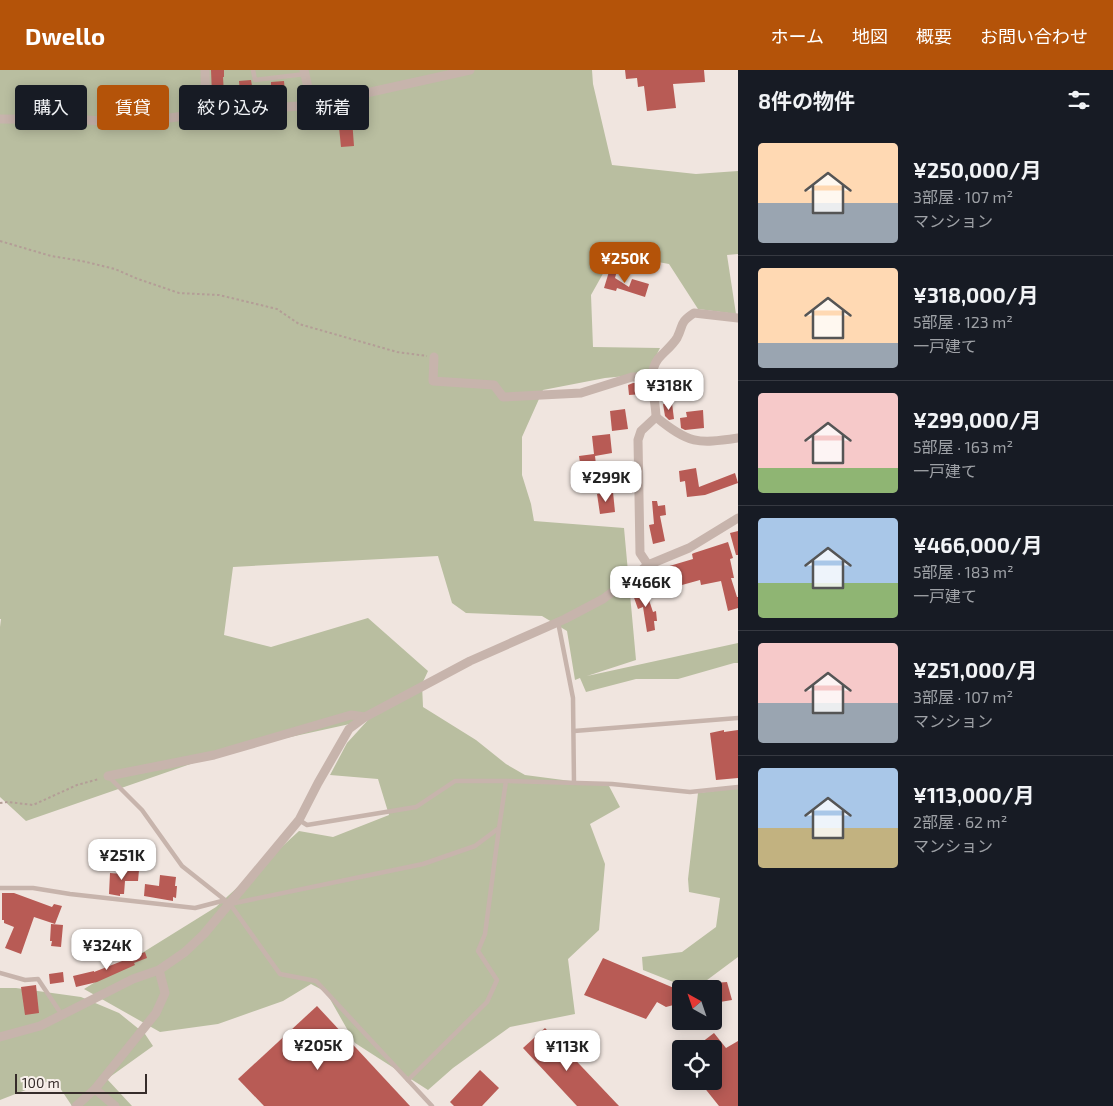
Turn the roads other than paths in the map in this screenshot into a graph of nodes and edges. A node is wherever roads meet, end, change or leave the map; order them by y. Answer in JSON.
{"nodes":[{"id":1,"x":205,"y":70,"type":"edge"},
{"id":2,"x":253,"y":70,"type":"edge"},
{"id":3,"x":470,"y":70,"type":"edge"},
{"id":4,"x":305,"y":72,"type":"edge"},
{"id":5,"x":205,"y":85,"type":"edge"},
{"id":6,"x":308,"y":85,"type":"edge"},
{"id":7,"x":369,"y":92,"type":"edge"},
{"id":8,"x":179,"y":117,"type":"edge"},
{"id":9,"x":0,"y":119,"type":"edge"},
{"id":10,"x":738,"y":318,"type":"edge"},
{"id":11,"x":434,"y":357,"type":"road end"},
{"id":12,"x":652,"y":378,"type":"junction"},
{"id":13,"x":656,"y":417,"type":"junction"},
{"id":14,"x":738,"y":438,"type":"edge"},
{"id":15,"x":738,"y":518,"type":"edge"},
{"id":16,"x":648,"y":566,"type":"junction"},
{"id":17,"x":558,"y":622,"type":"junction"},
{"id":18,"x":365,"y":717,"type":"junction"},
{"id":19,"x":738,"y":718,"type":"edge"},
{"id":20,"x":574,"y":731,"type":"junction"},
{"id":21,"x":108,"y":776,"type":"joint"},
{"id":22,"x":506,"y":781,"type":"junction"},
{"id":23,"x":574,"y":783,"type":"junction"},
{"id":24,"x":738,"y":787,"type":"edge"},
{"id":25,"x":299,"y":820,"type":"junction"},
{"id":26,"x":499,"y":828,"type":"junction"},
{"id":27,"x":0,"y":888,"type":"edge"},
{"id":28,"x":230,"y":904,"type":"junction"},
{"id":29,"x":159,"y":970,"type":"junction"},
{"id":30,"x":0,"y":973,"type":"edge"},
{"id":31,"x":62,"y":1015,"type":"junction"},
{"id":32,"x":0,"y":1037,"type":"edge"},
{"id":33,"x":408,"y":1080,"type":"junction"},
{"id":34,"x":95,"y":1089,"type":"junction"},
{"id":35,"x":76,"y":1106,"type":"edge"},
{"id":36,"x":115,"y":1106,"type":"edge"},
{"id":37,"x":432,"y":1106,"type":"edge"}],
"edges":[{"from":1,"to":5,"type":"street"},
{"from":2,"to":4,"type":"lane"},
{"from":3,"to":7,"type":"street"},
{"from":4,"to":6,"type":"street"},
{"from":8,"to":9,"type":"street"},
{"from":10,"to":12,"type":"street"},
{"from":11,"to":12,"type":"street"},
{"from":12,"to":13,"type":"street"},
{"from":13,"to":14,"type":"street"},
{"from":13,"to":16,"type":"street"},
{"from":15,"to":16,"type":"street"},
{"from":16,"to":17,"type":"street"},
{"from":17,"to":18,"type":"street"},
{"from":17,"to":20,"type":"lane"},
{"from":18,"to":21,"type":"street"},
{"from":18,"to":25,"type":"street"},
{"from":19,"to":20,"type":"lane"},
{"from":20,"to":23,"type":"lane"},
{"from":21,"to":28,"type":"lane"},
{"from":22,"to":23,"type":"lane"},
{"from":22,"to":25,"type":"lane"},
{"from":22,"to":26,"type":"lane"},
{"from":23,"to":24,"type":"lane"},
{"from":25,"to":28,"type":"street"},
{"from":26,"to":28,"type":"lane"},
{"from":26,"to":33,"type":"lane"},
{"from":27,"to":28,"type":"lane"},
{"from":28,"to":29,"type":"street"},
{"from":28,"to":33,"type":"lane"},
{"from":29,"to":31,"type":"street"},
{"from":29,"to":34,"type":"street"},
{"from":30,"to":31,"type":"lane"},
{"from":31,"to":32,"type":"street"},
{"from":33,"to":37,"type":"lane"},
{"from":34,"to":35,"type":"street"},
{"from":34,"to":36,"type":"street"}]}
